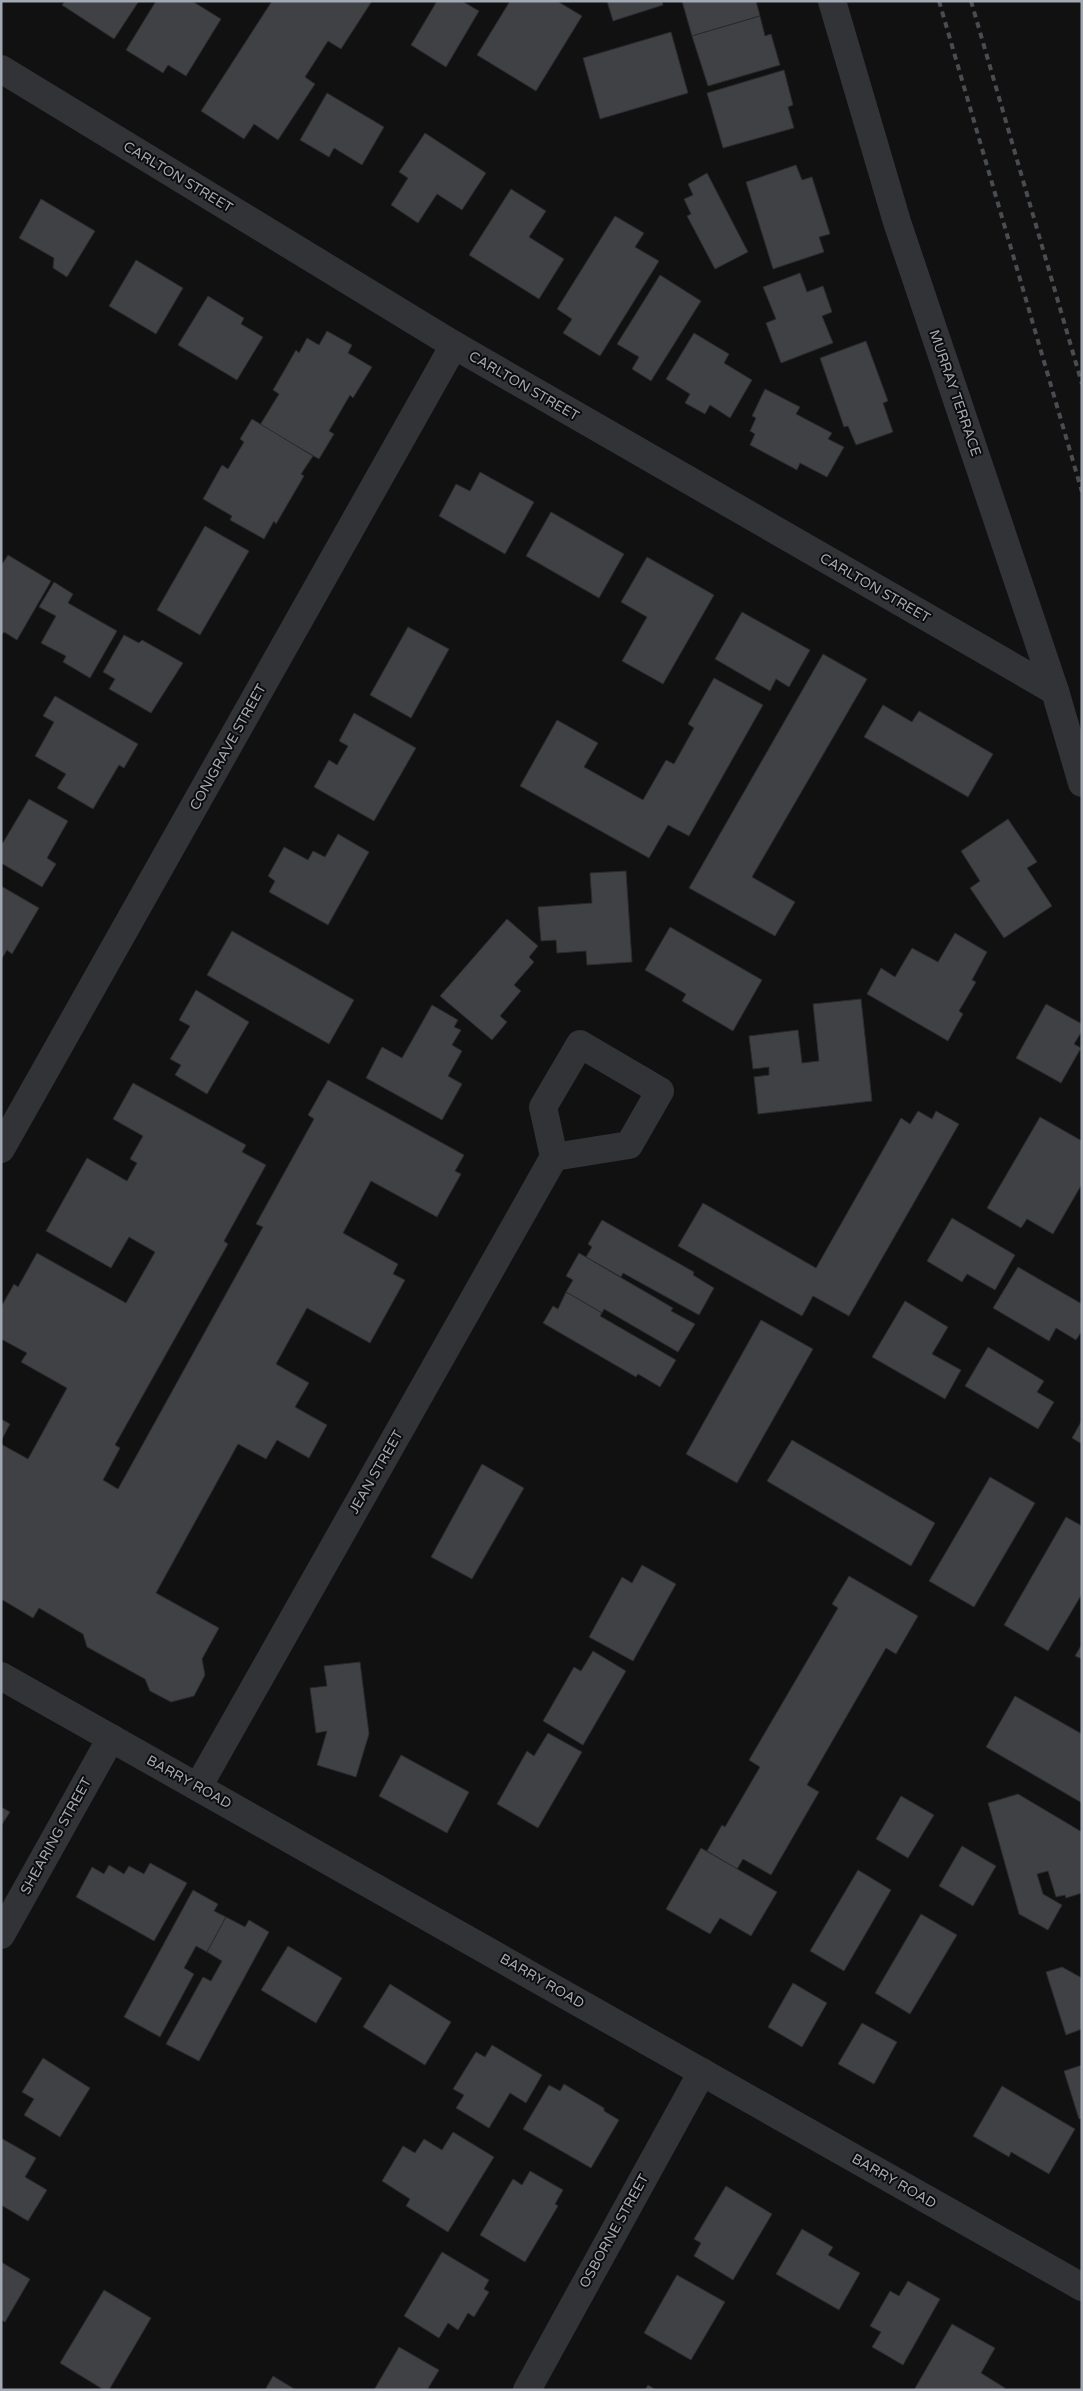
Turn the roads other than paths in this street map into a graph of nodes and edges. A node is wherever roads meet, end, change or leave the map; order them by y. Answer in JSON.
{"nodes":[{"id":1,"x":832,"y":1,"type":"edge"},
{"id":2,"x":1,"y":69,"type":"edge"},
{"id":3,"x":454,"y":345,"type":"junction"},
{"id":4,"x":1055,"y":691,"type":"junction"},
{"id":5,"x":1082,"y":783,"type":"edge"},
{"id":6,"x":1,"y":1149,"type":"edge"},
{"id":7,"x":554,"y":1157,"type":"junction"},
{"id":8,"x":1,"y":1676,"type":"edge"},
{"id":9,"x":111,"y":1738,"type":"junction"},
{"id":10,"x":198,"y":1787,"type":"junction"},
{"id":11,"x":1,"y":1935,"type":"edge"},
{"id":12,"x":702,"y":2072,"type":"junction"},
{"id":13,"x":1082,"y":2287,"type":"edge"},
{"id":14,"x":527,"y":2390,"type":"edge"}],
"edges":[{"from":1,"to":4,"type":"street","name":"MURRAY TERRACE"},
{"from":2,"to":3,"type":"street","name":"CARLTON STREET"},
{"from":3,"to":4,"type":"street","name":"CARLTON STREET"},
{"from":3,"to":6,"type":"street","name":"CONIGRAVE STREET"},
{"from":4,"to":5,"type":"street","name":"MURRAY TERRACE"},
{"from":7,"to":7,"type":"street"},
{"from":7,"to":10,"type":"street","name":"JEAN STREET"},
{"from":8,"to":9,"type":"street","name":"BARRY ROAD"},
{"from":9,"to":10,"type":"street","name":"BARRY ROAD"},
{"from":9,"to":11,"type":"street","name":"SHEARING STREET"},
{"from":10,"to":12,"type":"street","name":"BARRY ROAD"},
{"from":12,"to":13,"type":"street","name":"BARRY ROAD"},
{"from":12,"to":14,"type":"street","name":"OSBORNE STREET"}]}
